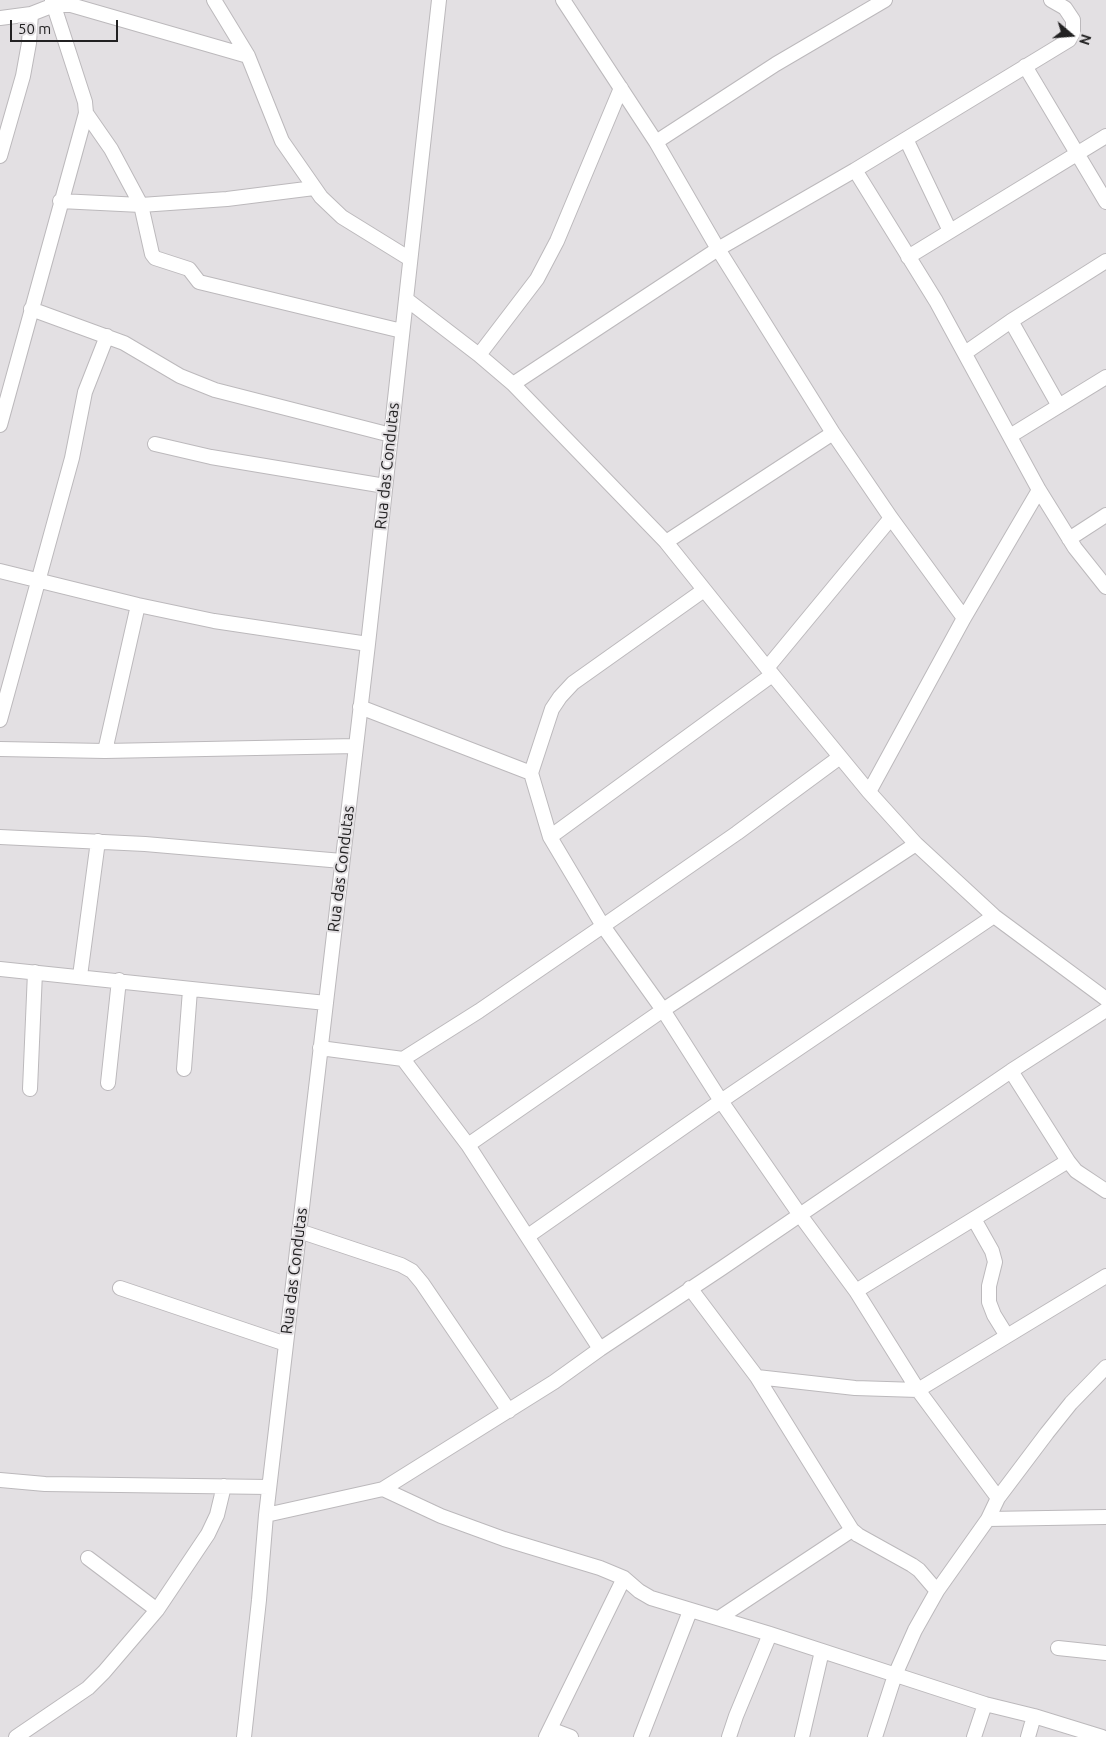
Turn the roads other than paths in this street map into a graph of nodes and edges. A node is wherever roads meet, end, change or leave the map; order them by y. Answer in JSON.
{"nodes":[{"id":1,"x":214,"y":0,"type":"edge"},
{"id":2,"x":439,"y":0,"type":"edge"},
{"id":3,"x":563,"y":0,"type":"edge"},
{"id":4,"x":885,"y":0,"type":"edge"},
{"id":5,"x":1051,"y":0,"type":"edge"},
{"id":6,"x":53,"y":3,"type":"edge"},
{"id":7,"x":31,"y":14,"type":"junction"},
{"id":8,"x":0,"y":18,"type":"edge"},
{"id":9,"x":248,"y":56,"type":"junction"},
{"id":10,"x":1025,"y":66,"type":"junction"},
{"id":11,"x":621,"y":88,"type":"junction"},
{"id":12,"x":86,"y":113,"type":"junction"},
{"id":13,"x":1106,"y":136,"type":"edge"},
{"id":14,"x":906,"y":139,"type":"junction"},
{"id":15,"x":656,"y":142,"type":"junction"},
{"id":16,"x":1078,"y":154,"type":"junction"},
{"id":17,"x":0,"y":156,"type":"edge"},
{"id":18,"x":855,"y":170,"type":"junction"},
{"id":19,"x":314,"y":188,"type":"junction"},
{"id":20,"x":60,"y":201,"type":"junction"},
{"id":21,"x":1106,"y":202,"type":"edge"},
{"id":22,"x":141,"y":205,"type":"junction"},
{"id":23,"x":950,"y":231,"type":"junction"},
{"id":24,"x":718,"y":249,"type":"junction"},
{"id":25,"x":908,"y":257,"type":"junction"},
{"id":26,"x":410,"y":259,"type":"junction"},
{"id":27,"x":1106,"y":261,"type":"edge"},
{"id":28,"x":406,"y":299,"type":"junction"},
{"id":29,"x":31,"y":308,"type":"junction"},
{"id":30,"x":1011,"y":321,"type":"junction"},
{"id":31,"x":402,"y":331,"type":"junction"},
{"id":32,"x":107,"y":336,"type":"junction"},
{"id":33,"x":965,"y":353,"type":"junction"},
{"id":34,"x":479,"y":355,"type":"junction"},
{"id":35,"x":1106,"y":377,"type":"edge"},
{"id":36,"x":513,"y":384,"type":"junction"},
{"id":37,"x":1059,"y":406,"type":"junction"},
{"id":38,"x":0,"y":425,"type":"edge"},
{"id":39,"x":834,"y":432,"type":"junction"},
{"id":40,"x":391,"y":435,"type":"junction"},
{"id":41,"x":1010,"y":436,"type":"junction"},
{"id":42,"x":155,"y":444,"type":"dead end"},
{"id":43,"x":385,"y":486,"type":"junction"},
{"id":44,"x":1039,"y":490,"type":"junction"},
{"id":45,"x":1106,"y":515,"type":"edge"},
{"id":46,"x":891,"y":518,"type":"junction"},
{"id":47,"x":1070,"y":539,"type":"junction"},
{"id":48,"x":666,"y":542,"type":"junction"},
{"id":49,"x":0,"y":571,"type":"edge"},
{"id":50,"x":38,"y":580,"type":"junction"},
{"id":51,"x":1106,"y":587,"type":"edge"},
{"id":52,"x":704,"y":590,"type":"junction"},
{"id":53,"x":138,"y":605,"type":"junction"},
{"id":54,"x":964,"y":618,"type":"junction"},
{"id":55,"x":368,"y":644,"type":"junction"},
{"id":56,"x":770,"y":671,"type":"junction"},
{"id":57,"x":360,"y":707,"type":"junction"},
{"id":58,"x":0,"y":720,"type":"edge"},
{"id":59,"x":356,"y":746,"type":"junction"},
{"id":60,"x":0,"y":749,"type":"edge"},
{"id":61,"x":105,"y":751,"type":"junction"},
{"id":62,"x":840,"y":757,"type":"junction"},
{"id":63,"x":532,"y":774,"type":"junction"},
{"id":64,"x":870,"y":792,"type":"junction"},
{"id":65,"x":0,"y":837,"type":"edge"},
{"id":66,"x":550,"y":837,"type":"junction"},
{"id":67,"x":98,"y":841,"type":"junction"},
{"id":68,"x":916,"y":844,"type":"junction"},
{"id":69,"x":342,"y":861,"type":"junction"},
{"id":70,"x":994,"y":916,"type":"junction"},
{"id":71,"x":602,"y":926,"type":"junction"},
{"id":72,"x":0,"y":969,"type":"edge"},
{"id":73,"x":35,"y":972,"type":"junction"},
{"id":74,"x":80,"y":976,"type":"junction"},
{"id":75,"x":119,"y":980,"type":"junction"},
{"id":76,"x":190,"y":990,"type":"junction"},
{"id":77,"x":1106,"y":999,"type":"edge"},
{"id":78,"x":326,"y":1003,"type":"junction"},
{"id":79,"x":663,"y":1010,"type":"junction"},
{"id":80,"x":1106,"y":1010,"type":"edge"},
{"id":81,"x":320,"y":1048,"type":"junction"},
{"id":82,"x":403,"y":1060,"type":"junction"},
{"id":83,"x":184,"y":1069,"type":"dead end"},
{"id":84,"x":1011,"y":1070,"type":"junction"},
{"id":85,"x":108,"y":1083,"type":"dead end"},
{"id":86,"x":30,"y":1089,"type":"dead end"},
{"id":87,"x":721,"y":1101,"type":"junction"},
{"id":88,"x":468,"y":1145,"type":"junction"},
{"id":89,"x":1068,"y":1162,"type":"junction"},
{"id":90,"x":1106,"y":1191,"type":"edge"},
{"id":91,"x":800,"y":1215,"type":"junction"},
{"id":92,"x":974,"y":1219,"type":"junction"},
{"id":93,"x":299,"y":1231,"type":"junction"},
{"id":94,"x":528,"y":1236,"type":"junction"},
{"id":95,"x":1106,"y":1276,"type":"edge"},
{"id":96,"x":120,"y":1288,"type":"dead end"},
{"id":97,"x":690,"y":1288,"type":"junction"},
{"id":98,"x":856,"y":1291,"type":"junction"},
{"id":99,"x":1006,"y":1336,"type":"junction"},
{"id":100,"x":286,"y":1344,"type":"junction"},
{"id":101,"x":600,"y":1349,"type":"junction"},
{"id":102,"x":1106,"y":1367,"type":"edge"},
{"id":103,"x":757,"y":1377,"type":"junction"},
{"id":104,"x":918,"y":1390,"type":"junction"},
{"id":105,"x":509,"y":1411,"type":"junction"},
{"id":106,"x":0,"y":1480,"type":"edge"},
{"id":107,"x":224,"y":1486,"type":"junction"},
{"id":108,"x":269,"y":1487,"type":"junction"},
{"id":109,"x":384,"y":1489,"type":"junction"},
{"id":110,"x":998,"y":1498,"type":"junction"},
{"id":111,"x":266,"y":1514,"type":"junction"},
{"id":112,"x":1106,"y":1517,"type":"edge"},
{"id":113,"x":988,"y":1519,"type":"junction"},
{"id":114,"x":852,"y":1530,"type":"junction"},
{"id":115,"x":88,"y":1558,"type":"dead end"},
{"id":116,"x":624,"y":1578,"type":"junction"},
{"id":117,"x":937,"y":1591,"type":"junction"},
{"id":118,"x":157,"y":1610,"type":"junction"},
{"id":119,"x":690,"y":1611,"type":"junction"},
{"id":120,"x":720,"y":1618,"type":"junction"},
{"id":121,"x":770,"y":1634,"type":"junction"},
{"id":122,"x":1058,"y":1648,"type":"dead end"},
{"id":123,"x":822,"y":1652,"type":"junction"},
{"id":124,"x":1106,"y":1653,"type":"edge"},
{"id":125,"x":895,"y":1675,"type":"junction"},
{"id":126,"x":985,"y":1704,"type":"junction"},
{"id":127,"x":1034,"y":1716,"type":"junction"},
{"id":128,"x":548,"y":1733,"type":"edge"},
{"id":129,"x":1085,"y":1735,"type":"edge"},
{"id":130,"x":16,"y":1737,"type":"edge"},
{"id":131,"x":244,"y":1737,"type":"edge"},
{"id":132,"x":571,"y":1737,"type":"edge"},
{"id":133,"x":641,"y":1737,"type":"edge"},
{"id":134,"x":729,"y":1737,"type":"edge"},
{"id":135,"x":802,"y":1737,"type":"edge"},
{"id":136,"x":875,"y":1737,"type":"edge"},
{"id":137,"x":974,"y":1737,"type":"edge"},
{"id":138,"x":1028,"y":1737,"type":"edge"},
{"id":139,"x":1102,"y":1737,"type":"edge"}],
"edges":[{"from":1,"to":9,"type":"street"},
{"from":2,"to":26,"type":"street","name":"Rua das Condutas"},
{"from":3,"to":11,"type":"street"},
{"from":4,"to":15,"type":"street"},
{"from":5,"to":10,"type":"street"},
{"from":6,"to":7,"type":"street"},
{"from":6,"to":9,"type":"street"},
{"from":6,"to":12,"type":"street"},
{"from":7,"to":8,"type":"street"},
{"from":7,"to":17,"type":"street"},
{"from":9,"to":19,"type":"street"},
{"from":10,"to":14,"type":"street"},
{"from":10,"to":16,"type":"street"},
{"from":11,"to":15,"type":"street"},
{"from":11,"to":34,"type":"street"},
{"from":12,"to":20,"type":"street"},
{"from":12,"to":22,"type":"street"},
{"from":13,"to":16,"type":"street"},
{"from":14,"to":18,"type":"street"},
{"from":14,"to":23,"type":"street"},
{"from":15,"to":24,"type":"street"},
{"from":16,"to":21,"type":"street"},
{"from":16,"to":23,"type":"street"},
{"from":18,"to":24,"type":"street"},
{"from":18,"to":25,"type":"street"},
{"from":19,"to":22,"type":"street"},
{"from":19,"to":26,"type":"street"},
{"from":20,"to":22,"type":"street"},
{"from":20,"to":29,"type":"street"},
{"from":22,"to":31,"type":"street"},
{"from":23,"to":25,"type":"street"},
{"from":24,"to":36,"type":"street"},
{"from":24,"to":39,"type":"street"},
{"from":25,"to":33,"type":"street"},
{"from":26,"to":28,"type":"street","name":"Rua das Condutas"},
{"from":27,"to":30,"type":"street"},
{"from":28,"to":31,"type":"street","name":"Rua das Condutas"},
{"from":28,"to":34,"type":"street"},
{"from":29,"to":32,"type":"street"},
{"from":29,"to":38,"type":"street"},
{"from":30,"to":33,"type":"street"},
{"from":30,"to":37,"type":"street"},
{"from":31,"to":40,"type":"street","name":"Rua das Condutas"},
{"from":32,"to":40,"type":"street"},
{"from":32,"to":50,"type":"street"},
{"from":33,"to":41,"type":"street"},
{"from":34,"to":36,"type":"street"},
{"from":35,"to":37,"type":"street"},
{"from":36,"to":48,"type":"street"},
{"from":37,"to":41,"type":"street"},
{"from":39,"to":46,"type":"street"},
{"from":39,"to":48,"type":"street"},
{"from":40,"to":43,"type":"street","name":"Rua das Condutas"},
{"from":41,"to":44,"type":"street"},
{"from":42,"to":43,"type":"street"},
{"from":43,"to":55,"type":"street","name":"Rua das Condutas"},
{"from":44,"to":47,"type":"street"},
{"from":44,"to":54,"type":"street"},
{"from":45,"to":47,"type":"street"},
{"from":46,"to":54,"type":"street"},
{"from":46,"to":56,"type":"street"},
{"from":47,"to":51,"type":"street"},
{"from":48,"to":52,"type":"street"},
{"from":49,"to":50,"type":"street"},
{"from":50,"to":53,"type":"street"},
{"from":50,"to":58,"type":"street"},
{"from":52,"to":56,"type":"street"},
{"from":52,"to":63,"type":"street"},
{"from":53,"to":55,"type":"street"},
{"from":53,"to":61,"type":"street"},
{"from":54,"to":64,"type":"street"},
{"from":55,"to":57,"type":"street","name":"Rua das Condutas"},
{"from":56,"to":62,"type":"street"},
{"from":56,"to":66,"type":"street"},
{"from":57,"to":59,"type":"street","name":"Rua das Condutas"},
{"from":57,"to":63,"type":"street"},
{"from":59,"to":61,"type":"street"},
{"from":59,"to":69,"type":"street","name":"Rua das Condutas"},
{"from":60,"to":61,"type":"street"},
{"from":62,"to":64,"type":"street"},
{"from":62,"to":71,"type":"street"},
{"from":63,"to":66,"type":"street"},
{"from":64,"to":68,"type":"street"},
{"from":65,"to":67,"type":"street"},
{"from":66,"to":71,"type":"street"},
{"from":67,"to":69,"type":"street"},
{"from":67,"to":74,"type":"street"},
{"from":68,"to":70,"type":"street"},
{"from":68,"to":79,"type":"street"},
{"from":69,"to":78,"type":"street","name":"Rua das Condutas"},
{"from":70,"to":77,"type":"street"},
{"from":70,"to":87,"type":"street"},
{"from":71,"to":79,"type":"street"},
{"from":71,"to":82,"type":"street"},
{"from":72,"to":73,"type":"street"},
{"from":73,"to":74,"type":"street"},
{"from":73,"to":86,"type":"street"},
{"from":74,"to":75,"type":"street"},
{"from":75,"to":76,"type":"street"},
{"from":75,"to":85,"type":"street"},
{"from":76,"to":78,"type":"street"},
{"from":76,"to":83,"type":"street"},
{"from":78,"to":81,"type":"street","name":"Rua das Condutas"},
{"from":79,"to":87,"type":"street"},
{"from":79,"to":88,"type":"street"},
{"from":80,"to":84,"type":"street"},
{"from":81,"to":82,"type":"street"},
{"from":81,"to":93,"type":"street","name":"Rua das Condutas"},
{"from":82,"to":88,"type":"street"},
{"from":84,"to":89,"type":"street"},
{"from":84,"to":91,"type":"street"},
{"from":87,"to":91,"type":"street"},
{"from":87,"to":94,"type":"street"},
{"from":88,"to":94,"type":"street"},
{"from":89,"to":90,"type":"street"},
{"from":89,"to":92,"type":"street"},
{"from":91,"to":97,"type":"street"},
{"from":91,"to":98,"type":"street"},
{"from":92,"to":98,"type":"street"},
{"from":92,"to":99,"type":"street"},
{"from":93,"to":100,"type":"street","name":"Rua das Condutas"},
{"from":93,"to":105,"type":"street"},
{"from":94,"to":101,"type":"street"},
{"from":95,"to":99,"type":"street"},
{"from":96,"to":100,"type":"street"},
{"from":97,"to":101,"type":"street"},
{"from":97,"to":103,"type":"street"},
{"from":98,"to":104,"type":"street"},
{"from":99,"to":104,"type":"street"},
{"from":100,"to":108,"type":"street","name":"Rua das Condutas"},
{"from":101,"to":105,"type":"street"},
{"from":102,"to":110,"type":"street"},
{"from":103,"to":104,"type":"street"},
{"from":103,"to":114,"type":"street"},
{"from":104,"to":110,"type":"street"},
{"from":105,"to":109,"type":"street"},
{"from":106,"to":107,"type":"street"},
{"from":107,"to":108,"type":"street"},
{"from":107,"to":118,"type":"street"},
{"from":108,"to":111,"type":"street","name":"Rua das Condutas"},
{"from":109,"to":111,"type":"street"},
{"from":109,"to":116,"type":"street"},
{"from":110,"to":113,"type":"street"},
{"from":111,"to":131,"type":"street","name":"Rua das Condutas"},
{"from":112,"to":113,"type":"street"},
{"from":113,"to":117,"type":"street"},
{"from":114,"to":117,"type":"street"},
{"from":114,"to":120,"type":"street"},
{"from":115,"to":118,"type":"street"},
{"from":116,"to":119,"type":"street"},
{"from":116,"to":128,"type":"street"},
{"from":117,"to":125,"type":"street"},
{"from":118,"to":130,"type":"street"},
{"from":119,"to":120,"type":"street"},
{"from":119,"to":133,"type":"street"},
{"from":120,"to":121,"type":"street"},
{"from":121,"to":123,"type":"street"},
{"from":121,"to":134,"type":"street"},
{"from":122,"to":124,"type":"street"},
{"from":123,"to":125,"type":"street"},
{"from":123,"to":135,"type":"street"},
{"from":125,"to":126,"type":"street"},
{"from":125,"to":136,"type":"street"},
{"from":126,"to":127,"type":"street"},
{"from":126,"to":137,"type":"street"},
{"from":127,"to":129,"type":"street"},
{"from":127,"to":138,"type":"street"},
{"from":128,"to":132,"type":"street"},
{"from":129,"to":139,"type":"street"}]}
